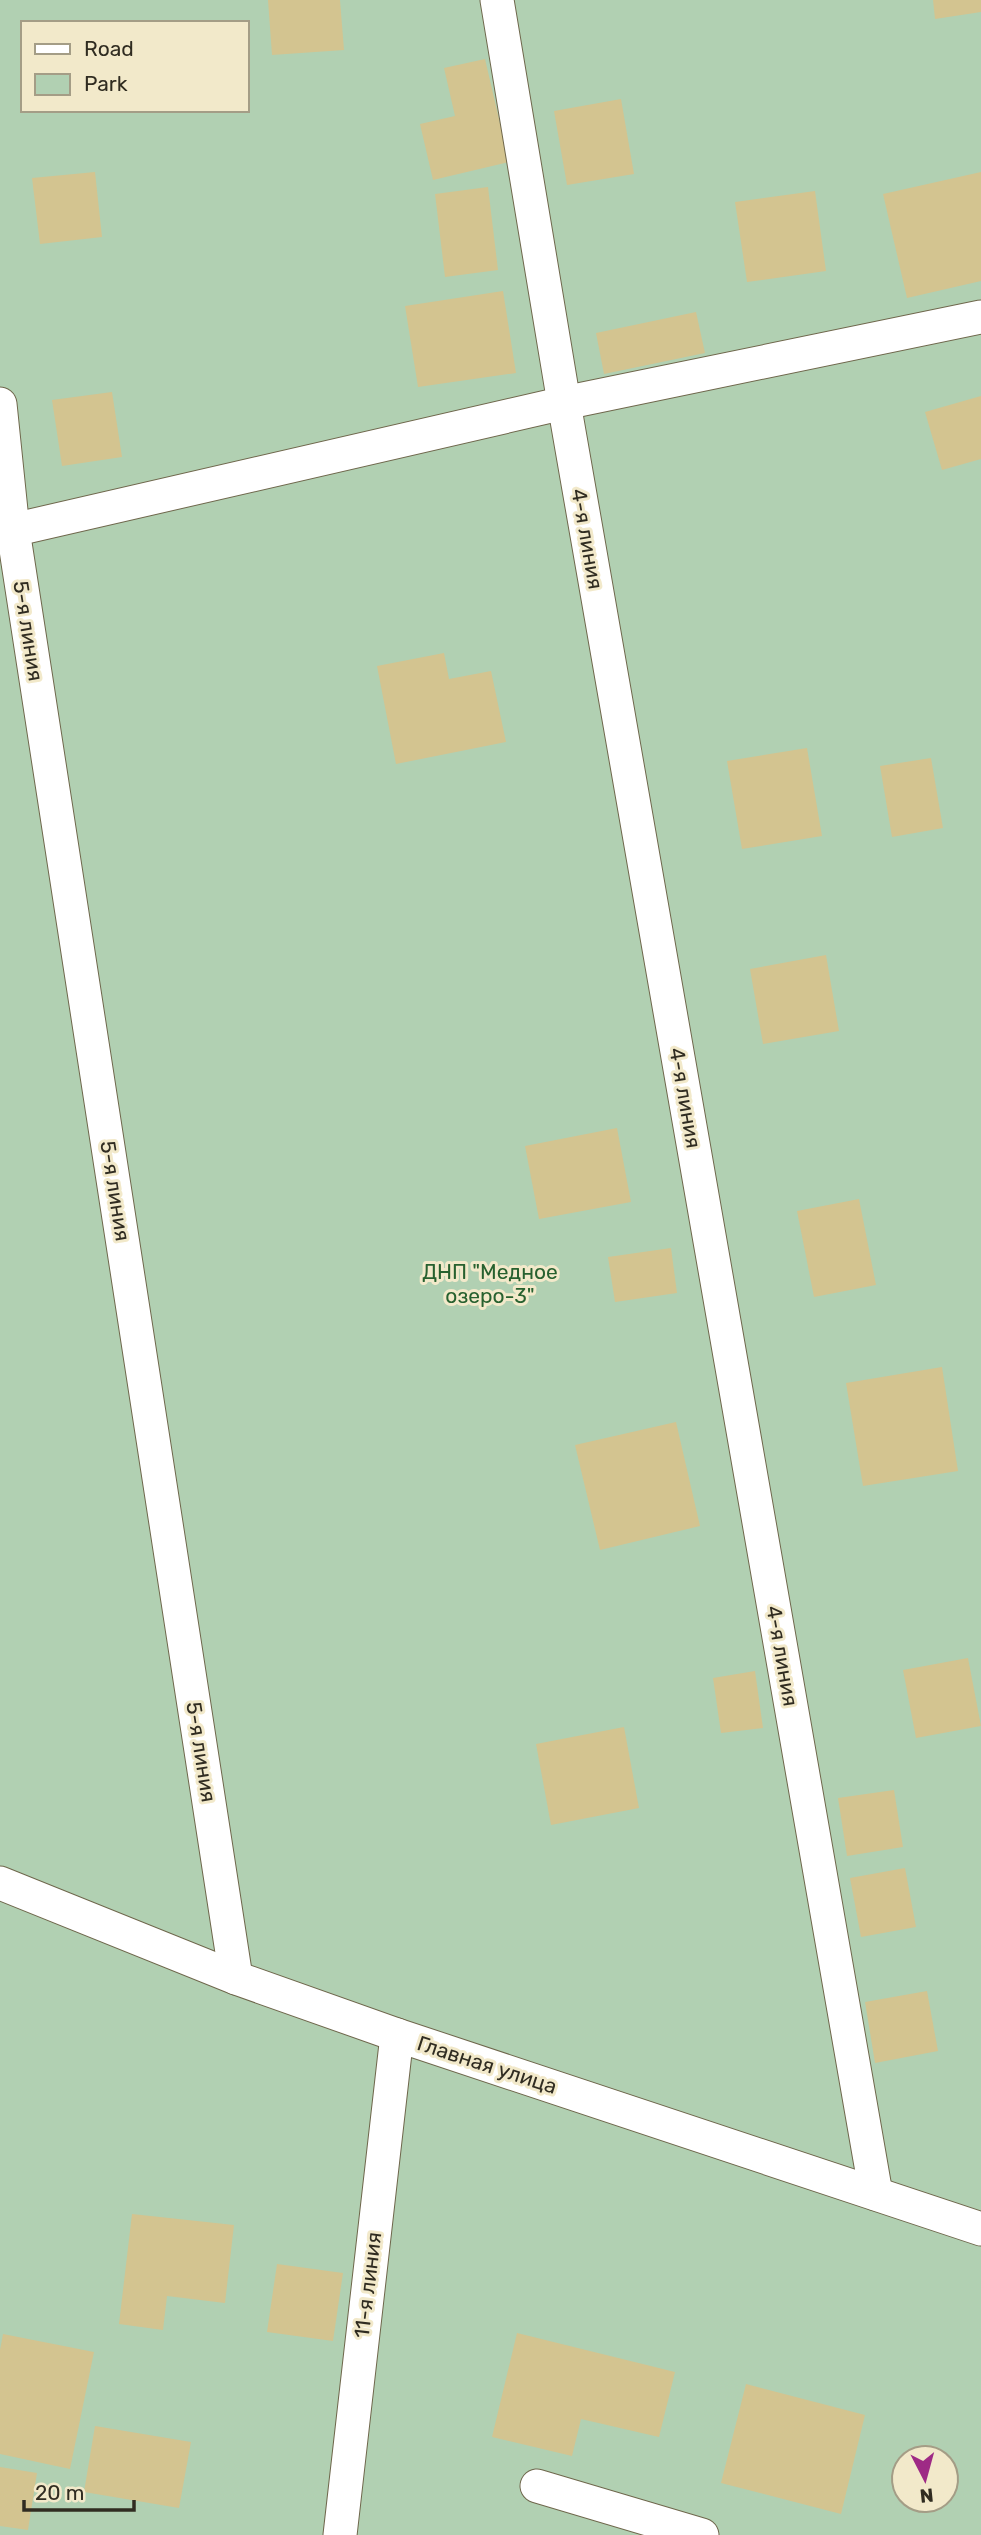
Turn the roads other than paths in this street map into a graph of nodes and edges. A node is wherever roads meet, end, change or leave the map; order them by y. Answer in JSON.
{"nodes":[{"id":1,"x":497,"y":0,"type":"edge"},
{"id":2,"x":981,"y":317,"type":"edge"},
{"id":3,"x":564,"y":402,"type":"junction"},
{"id":4,"x":0,"y":404,"type":"edge"},
{"id":5,"x":6,"y":531,"type":"edge"},
{"id":6,"x":0,"y":1883,"type":"edge"},
{"id":7,"x":236,"y":1978,"type":"junction"},
{"id":8,"x":397,"y":2035,"type":"junction"},
{"id":9,"x":876,"y":2194,"type":"junction"},
{"id":10,"x":981,"y":2230,"type":"edge"},
{"id":11,"x":537,"y":2486,"type":"dead end"},
{"id":12,"x":340,"y":2535,"type":"edge"},
{"id":13,"x":702,"y":2535,"type":"edge"}],
"edges":[{"from":1,"to":3,"type":"street","name":"4-я линия"},
{"from":2,"to":3,"type":"street"},
{"from":3,"to":5,"type":"street"},
{"from":3,"to":9,"type":"street","name":"4-я линия"},
{"from":4,"to":5,"type":"street","name":"5-я линия"},
{"from":5,"to":7,"type":"street","name":"5-я линия"},
{"from":6,"to":7,"type":"street","name":"Главная улица"},
{"from":7,"to":8,"type":"street","name":"Главная улица"},
{"from":8,"to":9,"type":"street","name":"Главная улица"},
{"from":8,"to":12,"type":"street","name":"11-я линия"},
{"from":9,"to":10,"type":"street","name":"Главная улица"},
{"from":11,"to":13,"type":"street"}]}
